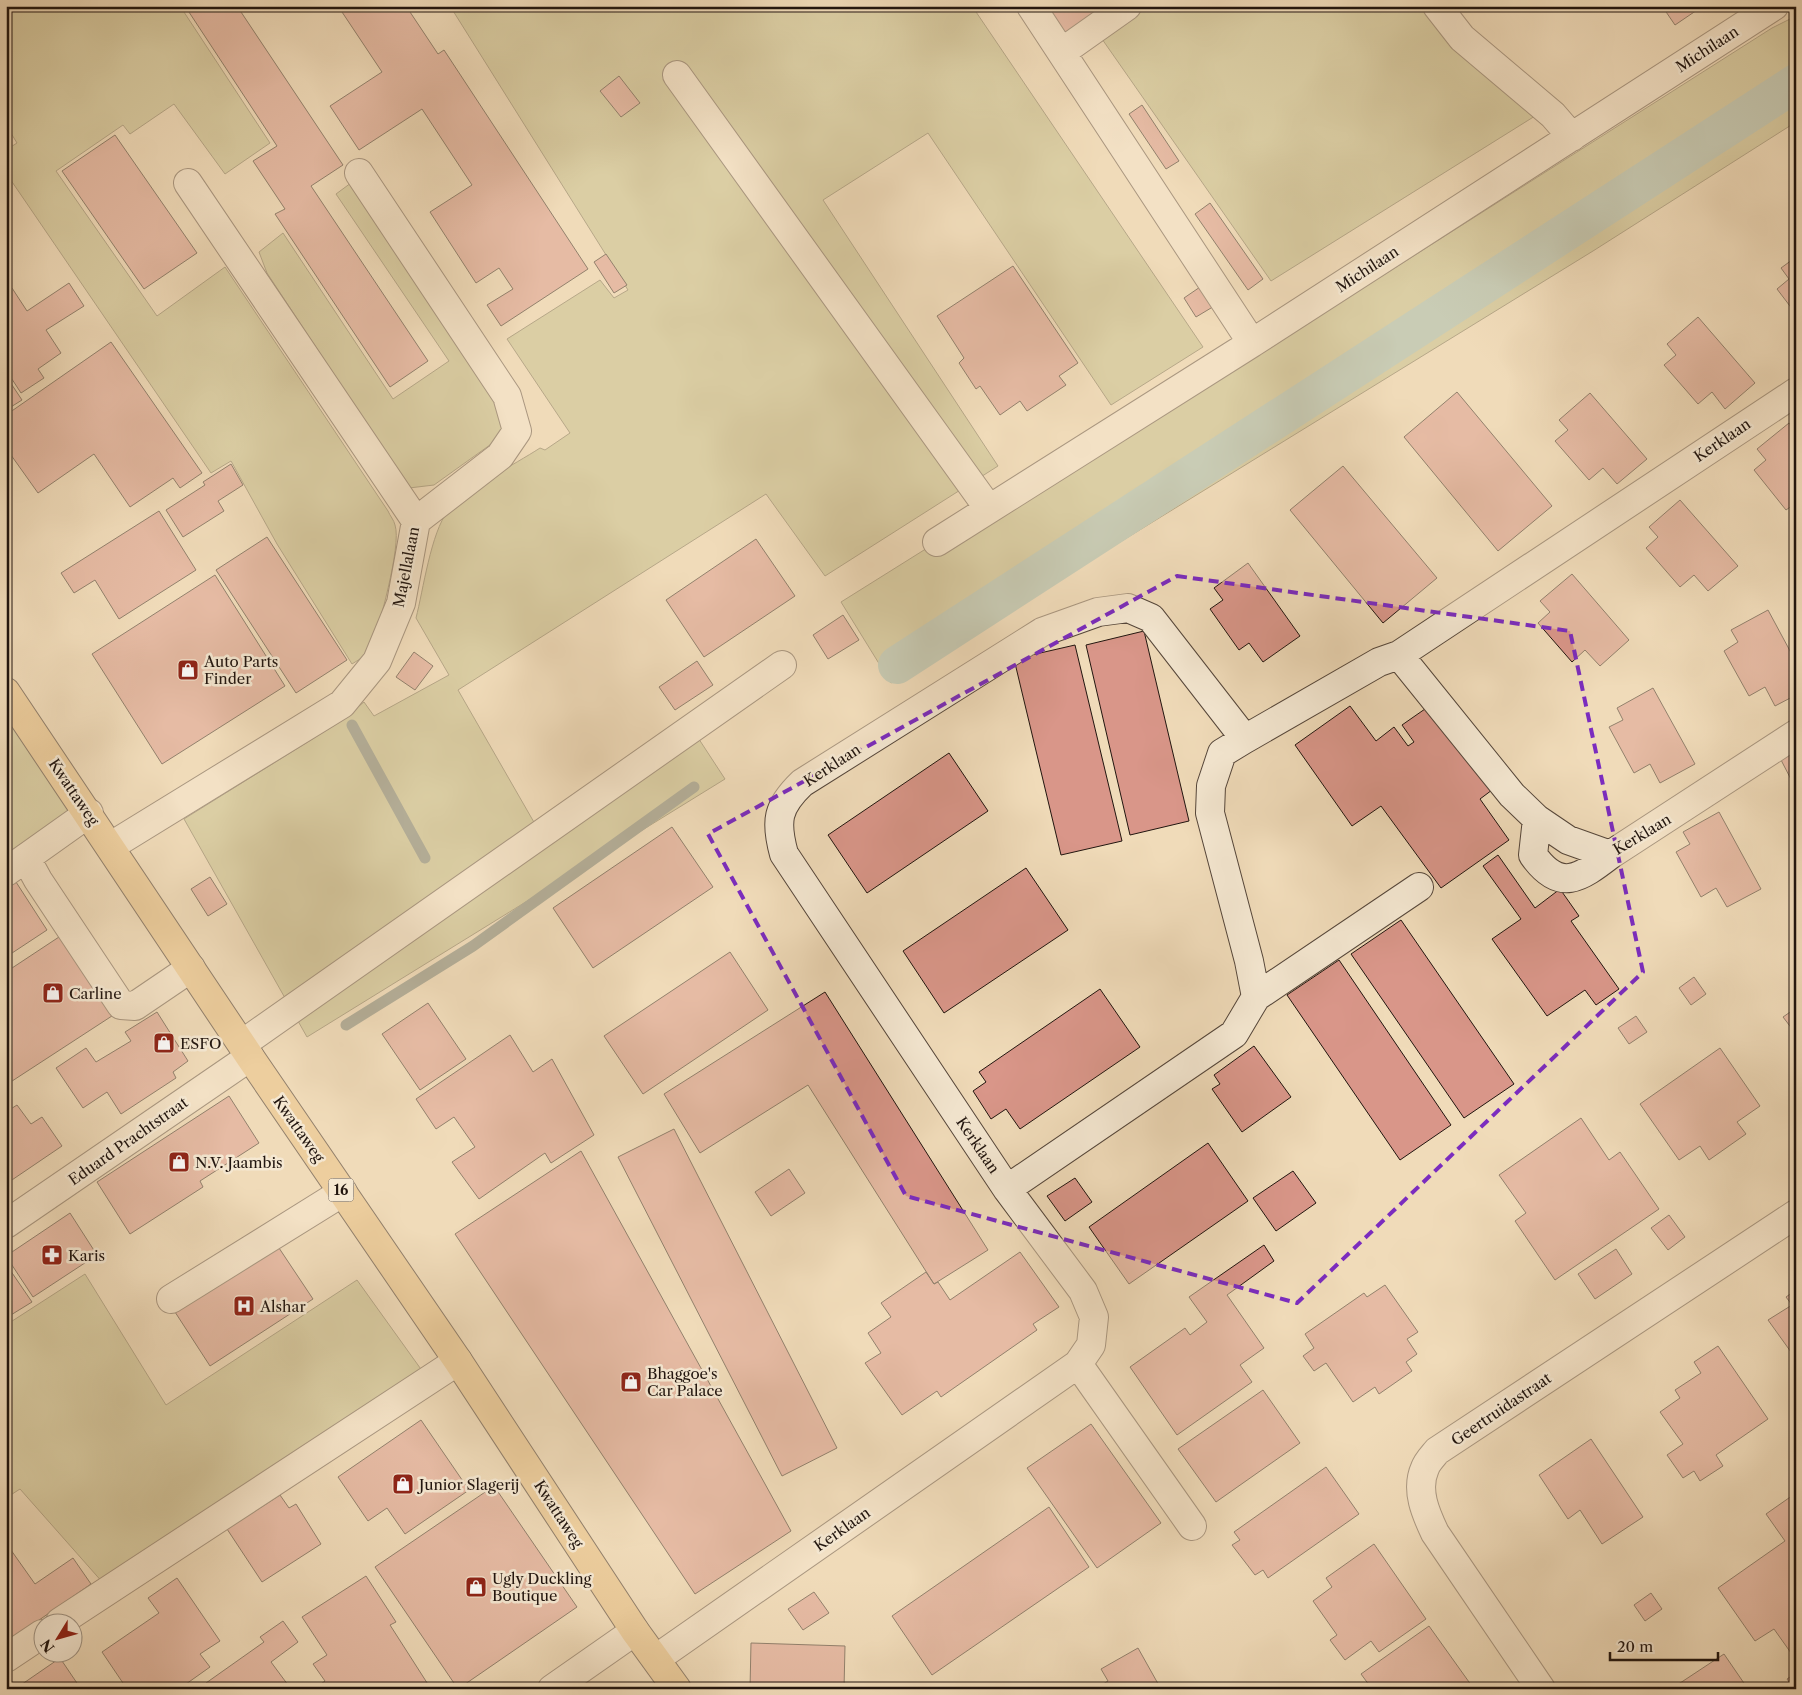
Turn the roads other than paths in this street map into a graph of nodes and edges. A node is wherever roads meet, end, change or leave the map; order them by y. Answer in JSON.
{"nodes":[{"id":1,"x":1031,"y":6,"type":"edge"},
{"id":2,"x":1127,"y":6,"type":"edge"},
{"id":3,"x":1437,"y":6,"type":"edge"},
{"id":4,"x":1774,"y":6,"type":"edge"},
{"id":5,"x":1062,"y":52,"type":"junction"},
{"id":6,"x":677,"y":75,"type":"dead end"},
{"id":7,"x":1572,"y":137,"type":"junction"},
{"id":8,"x":359,"y":173,"type":"dead end"},
{"id":9,"x":188,"y":183,"type":"dead end"},
{"id":10,"x":1252,"y":343,"type":"junction"},
{"id":11,"x":1796,"y":392,"type":"edge"},
{"id":12,"x":989,"y":508,"type":"junction"},
{"id":13,"x":416,"y":521,"type":"junction"},
{"id":14,"x":937,"y":542,"type":"dead end"},
{"id":15,"x":1399,"y":655,"type":"junction"},
{"id":16,"x":782,"y":665,"type":"dead end"},
{"id":17,"x":6,"y":692,"type":"edge"},
{"id":18,"x":1796,"y":734,"type":"edge"},
{"id":19,"x":1245,"y":739,"type":"junction"},
{"id":20,"x":89,"y":813,"type":"junction"},
{"id":21,"x":1537,"y":819,"type":"junction"},
{"id":22,"x":111,"y":846,"type":"junction"},
{"id":23,"x":1610,"y":855,"type":"junction"},
{"id":24,"x":16,"y":865,"type":"edge"},
{"id":25,"x":1418,"y":887,"type":"dead end"},
{"id":26,"x":191,"y":968,"type":"junction"},
{"id":27,"x":1256,"y":997,"type":"junction"},
{"id":28,"x":246,"y":1050,"type":"junction"},
{"id":29,"x":1007,"y":1189,"type":"junction"},
{"id":30,"x":343,"y":1192,"type":"junction"},
{"id":31,"x":1796,"y":1214,"type":"edge"},
{"id":32,"x":6,"y":1224,"type":"edge"},
{"id":33,"x":171,"y":1299,"type":"dead end"},
{"id":34,"x":458,"y":1361,"type":"junction"},
{"id":35,"x":1078,"y":1364,"type":"junction"},
{"id":36,"x":1192,"y":1526,"type":"dead end"},
{"id":37,"x":75,"y":1612,"type":"edge"},
{"id":38,"x":635,"y":1631,"type":"junction"},
{"id":39,"x":32,"y":1641,"type":"edge"},
{"id":40,"x":6,"y":1658,"type":"edge"},
{"id":41,"x":657,"y":1658,"type":"junction"},
{"id":42,"x":552,"y":1689,"type":"edge"},
{"id":43,"x":677,"y":1689,"type":"edge"},
{"id":44,"x":1541,"y":1689,"type":"edge"}],
"edges":[{"from":1,"to":5,"type":"street"},
{"from":2,"to":5,"type":"street"},
{"from":3,"to":7,"type":"street"},
{"from":4,"to":7,"type":"street","name":"Michilaan"},
{"from":5,"to":10,"type":"street"},
{"from":6,"to":12,"type":"street"},
{"from":7,"to":10,"type":"street","name":"Michilaan"},
{"from":8,"to":13,"type":"street"},
{"from":9,"to":13,"type":"street","name":"Majellalaan"},
{"from":10,"to":12,"type":"street","name":"Michilaan"},
{"from":11,"to":15,"type":"street","name":"Kerklaan"},
{"from":12,"to":14,"type":"street","name":"Michilaan"},
{"from":13,"to":22,"type":"street","name":"Majellalaan"},
{"from":15,"to":19,"type":"street","name":"Kerklaan"},
{"from":15,"to":21,"type":"street","name":"Kerklaan"},
{"from":16,"to":28,"type":"street","name":"Eduard Prachtstraat"},
{"from":17,"to":20,"type":"main road","name":"Kwattaweg","number":"16"},
{"from":18,"to":23,"type":"street","name":"Kerklaan"},
{"from":19,"to":27,"type":"street","name":"Kerklaan"},
{"from":19,"to":29,"type":"street","name":"Kerklaan"},
{"from":20,"to":22,"type":"main road","name":"Kwattaweg","number":"16"},
{"from":20,"to":24,"type":"street"},
{"from":21,"to":23,"type":"street","name":"Kerklaan"},
{"from":21,"to":23,"type":"street"},
{"from":22,"to":26,"type":"main road","name":"Kwattaweg","number":"16"},
{"from":24,"to":26,"type":"street"},
{"from":25,"to":27,"type":"street"},
{"from":26,"to":28,"type":"main road","name":"Kwattaweg","number":"16"},
{"from":27,"to":29,"type":"street","name":"Kerklaan"},
{"from":28,"to":30,"type":"main road","name":"Kwattaweg","number":"16"},
{"from":28,"to":32,"type":"street","name":"Eduard Prachtstraat"},
{"from":29,"to":35,"type":"street","name":"Kerklaan"},
{"from":30,"to":33,"type":"street"},
{"from":30,"to":34,"type":"main road","name":"Kwattaweg","number":"16"},
{"from":31,"to":44,"type":"street","name":"Geertruidastraat"},
{"from":34,"to":37,"type":"street"},
{"from":34,"to":38,"type":"main road","name":"Kwattaweg","number":"16"},
{"from":35,"to":36,"type":"street"},
{"from":35,"to":41,"type":"street","name":"Kerklaan"},
{"from":38,"to":41,"type":"main road","name":"Kwattaweg","number":"16"},
{"from":38,"to":42,"type":"street"},
{"from":39,"to":40,"type":"street"},
{"from":41,"to":43,"type":"main road","name":"Kwattaweg","number":"16"}]}
